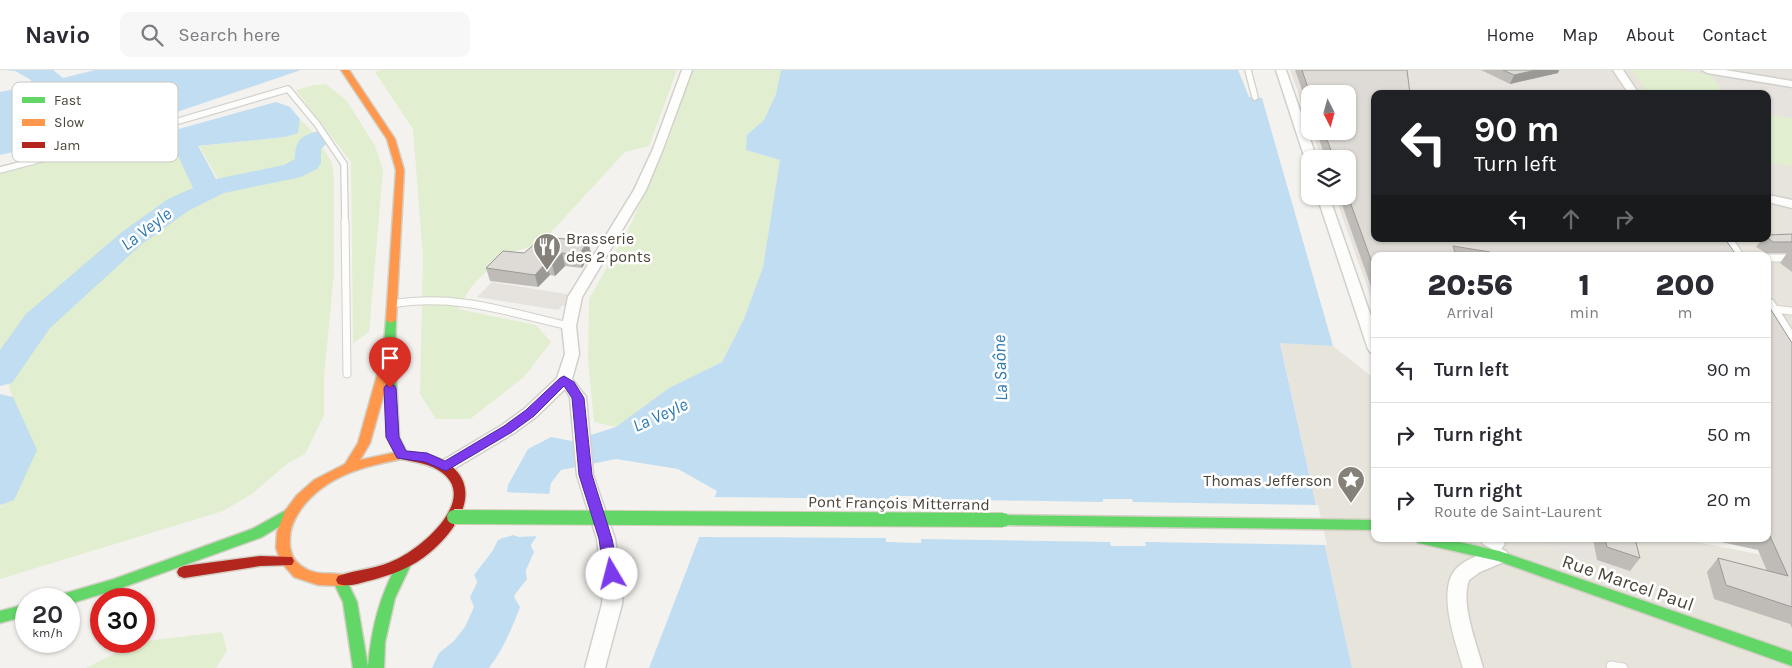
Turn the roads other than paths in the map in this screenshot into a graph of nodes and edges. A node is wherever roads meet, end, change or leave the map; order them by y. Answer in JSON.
{"nodes":[{"id":1,"x":346,"y":70,"type":"edge"},
{"id":2,"x":687,"y":70,"type":"edge"},
{"id":3,"x":1248,"y":70,"type":"edge"},
{"id":4,"x":1618,"y":70,"type":"edge"},
{"id":5,"x":1707,"y":70,"type":"edge"},
{"id":6,"x":1283,"y":75,"type":"edge"},
{"id":7,"x":1792,"y":84,"type":"edge"},
{"id":8,"x":1631,"y":90,"type":"edge"},
{"id":9,"x":1254,"y":97,"type":"dead end"},
{"id":10,"x":178,"y":121,"type":"edge"},
{"id":11,"x":1308,"y":150,"type":"edge"},
{"id":12,"x":30,"y":162,"type":"edge"},
{"id":13,"x":0,"y":170,"type":"edge"},
{"id":14,"x":1771,"y":200,"type":"edge"},
{"id":15,"x":1792,"y":204,"type":"edge"},
{"id":16,"x":1326,"y":205,"type":"edge"},
{"id":17,"x":1729,"y":242,"type":"edge"},
{"id":18,"x":1738,"y":252,"type":"edge"},
{"id":19,"x":1771,"y":258,"type":"edge"},
{"id":20,"x":1792,"y":258,"type":"edge"},
{"id":21,"x":392,"y":304,"type":"junction"},
{"id":22,"x":1771,"y":306,"type":"edge"},
{"id":23,"x":1771,"y":308,"type":"edge"},
{"id":24,"x":1792,"y":311,"type":"edge"},
{"id":25,"x":569,"y":326,"type":"junction"},
{"id":26,"x":1371,"y":337,"type":"edge"},
{"id":27,"x":1792,"y":341,"type":"edge"},
{"id":28,"x":389,"y":355,"type":"junction"},
{"id":29,"x":347,"y":374,"type":"dead end"},
{"id":30,"x":564,"y":380,"type":"junction"},
{"id":31,"x":402,"y":455,"type":"junction"},
{"id":32,"x":350,"y":466,"type":"junction"},
{"id":33,"x":446,"y":466,"type":"junction"},
{"id":34,"x":290,"y":513,"type":"junction"},
{"id":35,"x":454,"y":517,"type":"junction"},
{"id":36,"x":1371,"y":525,"type":"edge"},
{"id":37,"x":1343,"y":526,"type":"junction"},
{"id":38,"x":1371,"y":530,"type":"edge"},
{"id":39,"x":1453,"y":542,"type":"edge"},
{"id":40,"x":1495,"y":546,"type":"edge"},
{"id":41,"x":1532,"y":555,"type":"dead end"},
{"id":42,"x":286,"y":561,"type":"junction"},
{"id":43,"x":405,"y":562,"type":"junction"},
{"id":44,"x":340,"y":581,"type":"junction"},
{"id":45,"x":116,"y":584,"type":"junction"},
{"id":46,"x":80,"y":594,"type":"edge"},
{"id":47,"x":15,"y":613,"type":"edge"},
{"id":48,"x":0,"y":617,"type":"edge"},
{"id":49,"x":1792,"y":659,"type":"edge"},
{"id":50,"x":1611,"y":666,"type":"dead end"},
{"id":51,"x":361,"y":668,"type":"edge"},
{"id":52,"x":376,"y":668,"type":"edge"},
{"id":53,"x":595,"y":668,"type":"edge"},
{"id":54,"x":1473,"y":668,"type":"edge"},
{"id":55,"x":1624,"y":668,"type":"edge"}],
"edges":[{"from":1,"to":21,"type":"main road"},
{"from":2,"to":25,"type":"street"},
{"from":3,"to":9,"type":"lane"},
{"from":4,"to":8,"type":"street"},
{"from":5,"to":7,"type":"street"},
{"from":6,"to":11,"type":"street"},
{"from":10,"to":29,"type":"lane"},
{"from":12,"to":13,"type":"lane"},
{"from":14,"to":15,"type":"street"},
{"from":16,"to":26,"type":"street"},
{"from":17,"to":18,"type":"street"},
{"from":19,"to":20,"type":"lane"},
{"from":21,"to":25,"type":"lane"},
{"from":21,"to":28,"type":"main road"},
{"from":22,"to":24,"type":"lane"},
{"from":23,"to":27,"type":"street"},
{"from":25,"to":30,"type":"street"},
{"from":28,"to":31,"type":"main road"},
{"from":28,"to":32,"type":"main road"},
{"from":30,"to":33,"type":"street"},
{"from":30,"to":53,"type":"street"},
{"from":31,"to":32,"type":"main road"},
{"from":31,"to":33,"type":"main road"},
{"from":32,"to":34,"type":"main road"},
{"from":33,"to":35,"type":"main road"},
{"from":34,"to":42,"type":"main road"},
{"from":34,"to":45,"type":"main road"},
{"from":35,"to":37,"type":"main road","name":"Pont François Mitterrand","bridge":true},
{"from":35,"to":43,"type":"main road"},
{"from":36,"to":37,"type":"main road"},
{"from":37,"to":38,"type":"main road"},
{"from":39,"to":40,"type":"main road","name":"Rue Marcel Paul"},
{"from":40,"to":41,"type":"main road","name":"Rue Marcel Paul"},
{"from":40,"to":49,"type":"main road","name":"Rue Marcel Paul"},
{"from":40,"to":54,"type":"street"},
{"from":42,"to":44,"type":"main road"},
{"from":42,"to":45,"type":"main road"},
{"from":43,"to":44,"type":"main road"},
{"from":43,"to":52,"type":"main road"},
{"from":44,"to":51,"type":"main road"},
{"from":45,"to":46,"type":"main road"},
{"from":47,"to":48,"type":"main road"},
{"from":50,"to":55,"type":"lane"}]}
